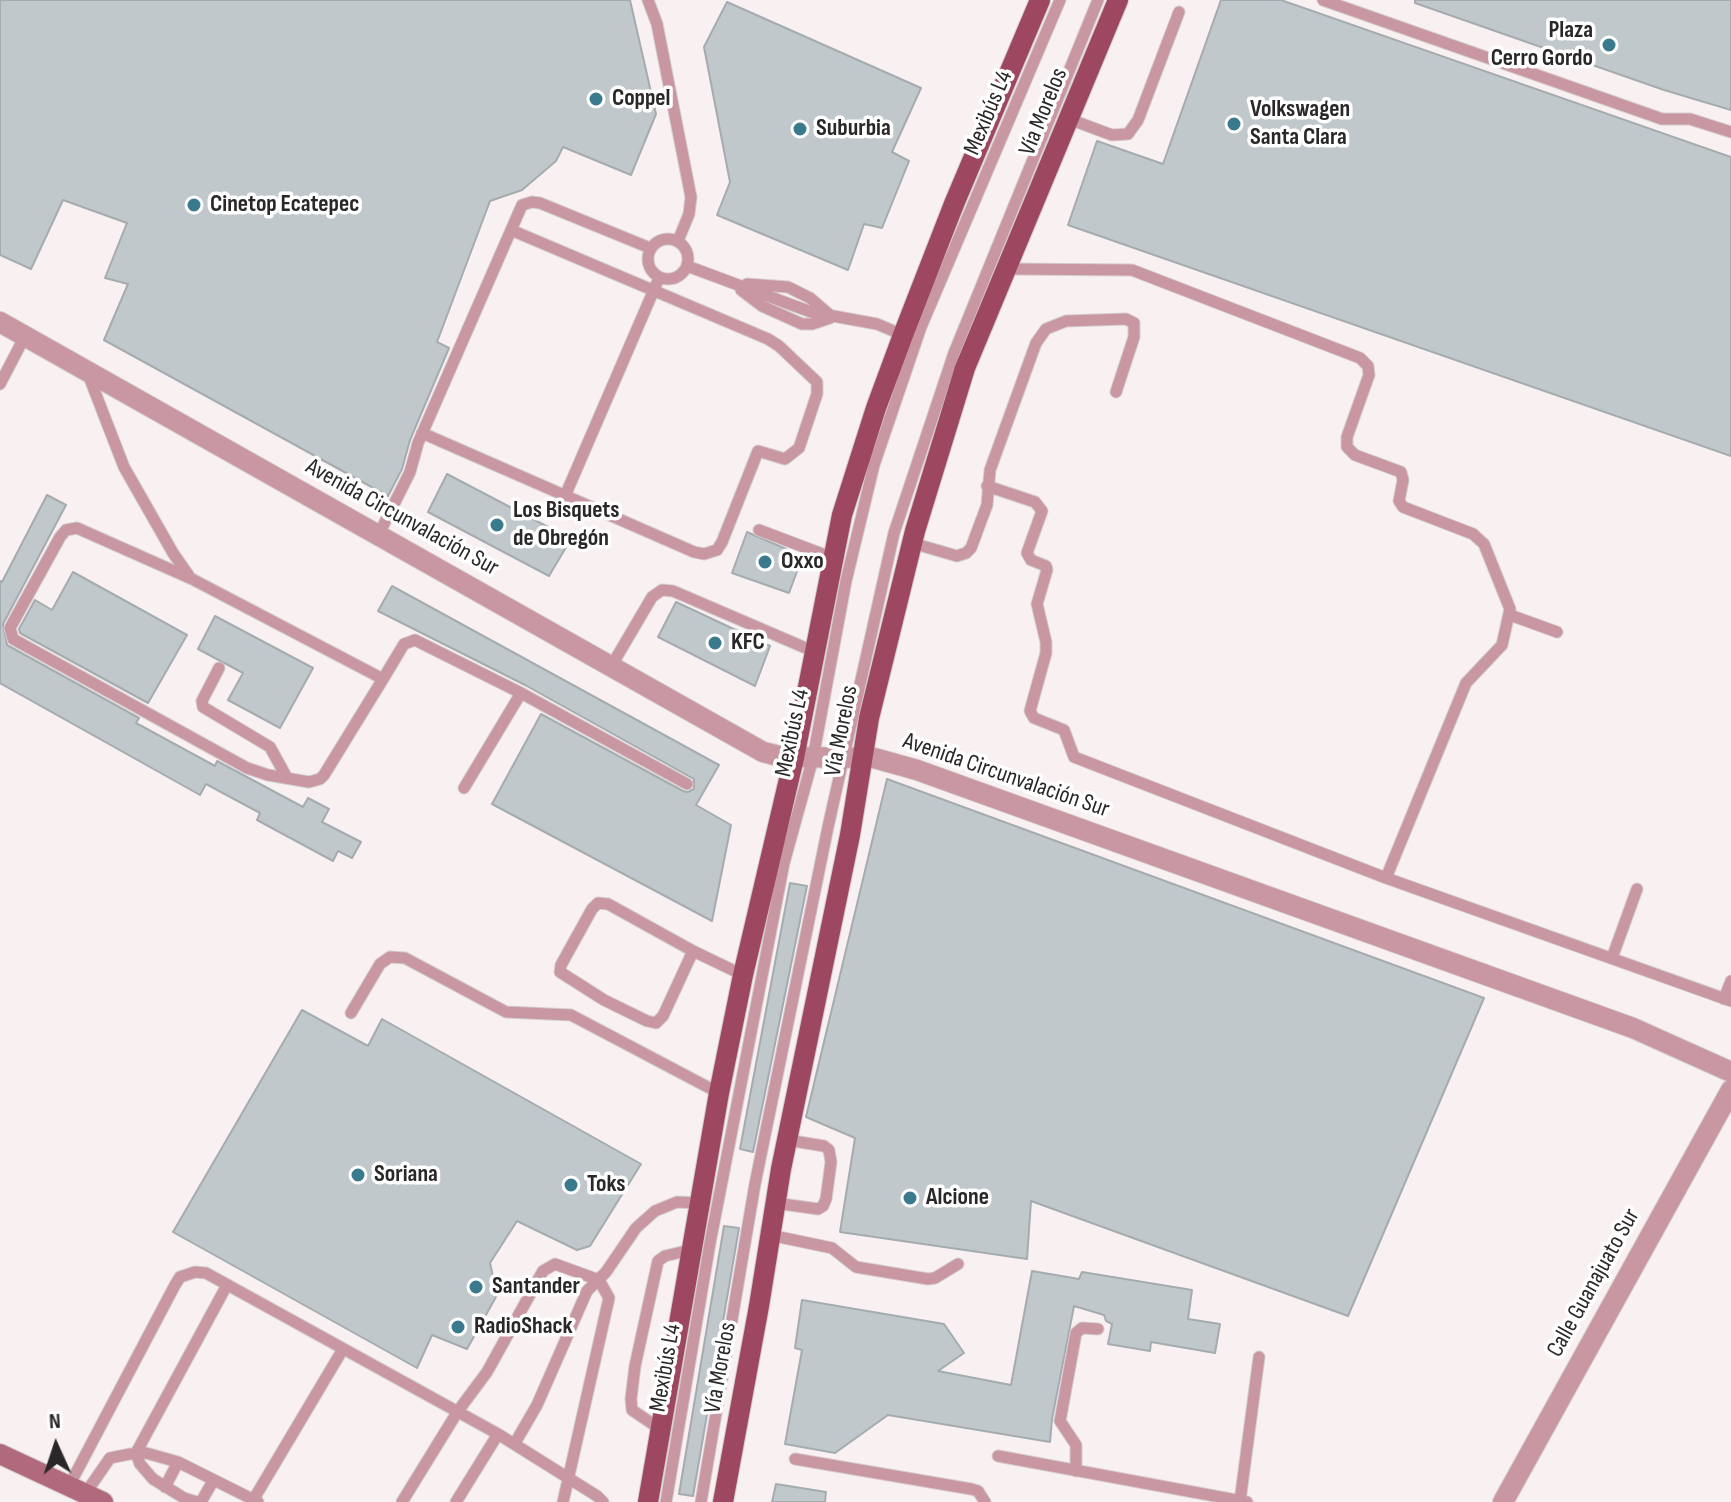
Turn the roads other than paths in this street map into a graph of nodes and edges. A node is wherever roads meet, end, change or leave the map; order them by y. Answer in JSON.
{"nodes":[{"id":1,"x":648,"y":0,"type":"edge"},
{"id":2,"x":1040,"y":0,"type":"edge"},
{"id":3,"x":1060,"y":0,"type":"edge"},
{"id":4,"x":1098,"y":0,"type":"edge"},
{"id":5,"x":1118,"y":0,"type":"edge"},
{"id":6,"x":1323,"y":0,"type":"edge"},
{"id":7,"x":1179,"y":12,"type":"dead end"},
{"id":8,"x":1069,"y":119,"type":"junction"},
{"id":9,"x":1731,"y":132,"type":"edge"},
{"id":10,"x":511,"y":230,"type":"junction"},
{"id":11,"x":678,"y":241,"type":"junction"},
{"id":12,"x":650,"y":248,"type":"junction"},
{"id":13,"x":687,"y":266,"type":"junction"},
{"id":14,"x":1007,"y":269,"type":"junction"},
{"id":15,"x":657,"y":284,"type":"junction"},
{"id":16,"x":0,"y":322,"type":"edge"},
{"id":17,"x":903,"y":335,"type":"junction"},
{"id":18,"x":25,"y":336,"type":"junction"},
{"id":19,"x":86,"y":370,"type":"junction"},
{"id":20,"x":0,"y":384,"type":"edge"},
{"id":21,"x":1116,"y":392,"type":"dead end"},
{"id":22,"x":422,"y":433,"type":"junction"},
{"id":23,"x":987,"y":486,"type":"junction"},
{"id":24,"x":565,"y":496,"type":"junction"},
{"id":25,"x":759,"y":530,"type":"dead end"},
{"id":26,"x":378,"y":536,"type":"junction"},
{"id":27,"x":912,"y":543,"type":"junction"},
{"id":28,"x":833,"y":558,"type":"junction"},
{"id":29,"x":192,"y":579,"type":"junction"},
{"id":30,"x":1510,"y":615,"type":"junction"},
{"id":31,"x":1557,"y":632,"type":"dead end"},
{"id":32,"x":815,"y":652,"type":"junction"},
{"id":33,"x":612,"y":665,"type":"junction"},
{"id":34,"x":219,"y":668,"type":"dead end"},
{"id":35,"x":383,"y":679,"type":"junction"},
{"id":36,"x":521,"y":693,"type":"junction"},
{"id":37,"x":803,"y":758,"type":"junction"},
{"id":38,"x":853,"y":758,"type":"junction"},
{"id":39,"x":287,"y":778,"type":"junction"},
{"id":40,"x":687,"y":784,"type":"dead end"},
{"id":41,"x":464,"y":788,"type":"dead end"},
{"id":42,"x":1386,"y":878,"type":"junction"},
{"id":43,"x":1637,"y":889,"type":"dead end"},
{"id":44,"x":693,"y":951,"type":"junction"},
{"id":45,"x":1612,"y":958,"type":"junction"},
{"id":46,"x":743,"y":975,"type":"junction"},
{"id":47,"x":1731,"y":981,"type":"edge"},
{"id":48,"x":1728,"y":1000,"type":"edge"},
{"id":49,"x":351,"y":1013,"type":"dead end"},
{"id":50,"x":1731,"y":1072,"type":"edge"},
{"id":51,"x":1731,"y":1090,"type":"edge"},
{"id":52,"x":719,"y":1093,"type":"junction"},
{"id":53,"x":787,"y":1140,"type":"junction"},
{"id":54,"x":699,"y":1203,"type":"junction"},
{"id":55,"x":775,"y":1203,"type":"junction"},
{"id":56,"x":770,"y":1235,"type":"junction"},
{"id":57,"x":690,"y":1250,"type":"junction"},
{"id":58,"x":958,"y":1264,"type":"dead end"},
{"id":59,"x":599,"y":1280,"type":"junction"},
{"id":60,"x":227,"y":1285,"type":"junction"},
{"id":61,"x":1098,"y":1329,"type":"dead end"},
{"id":62,"x":343,"y":1349,"type":"junction"},
{"id":63,"x":1259,"y":1357,"type":"dead end"},
{"id":64,"x":458,"y":1411,"type":"junction"},
{"id":65,"x":660,"y":1429,"type":"junction"},
{"id":66,"x":498,"y":1434,"type":"junction"},
{"id":67,"x":515,"y":1443,"type":"junction"},
{"id":68,"x":136,"y":1453,"type":"junction"},
{"id":69,"x":0,"y":1454,"type":"edge"},
{"id":70,"x":998,"y":1456,"type":"dead end"},
{"id":71,"x":795,"y":1459,"type":"dead end"},
{"id":72,"x":178,"y":1462,"type":"junction"},
{"id":73,"x":1076,"y":1471,"type":"junction"},
{"id":74,"x":570,"y":1479,"type":"junction"},
{"id":75,"x":213,"y":1481,"type":"junction"},
{"id":76,"x":165,"y":1487,"type":"junction"},
{"id":77,"x":86,"y":1494,"type":"edge"},
{"id":78,"x":255,"y":1501,"type":"edge"},
{"id":79,"x":1244,"y":1501,"type":"edge"},
{"id":80,"x":199,"y":1502,"type":"edge"},
{"id":81,"x":402,"y":1502,"type":"edge"},
{"id":82,"x":456,"y":1502,"type":"edge"},
{"id":83,"x":563,"y":1502,"type":"edge"},
{"id":84,"x":603,"y":1502,"type":"edge"},
{"id":85,"x":648,"y":1502,"type":"edge"},
{"id":86,"x":666,"y":1502,"type":"edge"},
{"id":87,"x":701,"y":1502,"type":"edge"},
{"id":88,"x":723,"y":1502,"type":"edge"},
{"id":89,"x":985,"y":1502,"type":"edge"},
{"id":90,"x":1503,"y":1502,"type":"edge"}],
"edges":[{"from":1,"to":11,"type":"lane"},
{"from":2,"to":17,"type":"main road","name":"Vía Morelos"},
{"from":3,"to":37,"type":"lane","name":"Mexibús L4"},
{"from":4,"to":38,"type":"lane"},
{"from":5,"to":8,"type":"main road","name":"Vía Morelos"},
{"from":6,"to":9,"type":"lane"},
{"from":7,"to":8,"type":"lane"},
{"from":8,"to":14,"type":"main road","name":"Vía Morelos"},
{"from":10,"to":12,"type":"lane"},
{"from":10,"to":15,"type":"lane"},
{"from":10,"to":22,"type":"lane"},
{"from":11,"to":12,"type":"lane"},
{"from":11,"to":13,"type":"lane"},
{"from":12,"to":15,"type":"lane"},
{"from":13,"to":15,"type":"lane"},
{"from":13,"to":17,"type":"lane"},
{"from":14,"to":27,"type":"main road","name":"Vía Morelos"},
{"from":14,"to":30,"type":"lane"},
{"from":15,"to":24,"type":"lane"},
{"from":15,"to":24,"type":"lane"},
{"from":16,"to":18,"type":"street","name":"Avenida Circunvalación Sur"},
{"from":17,"to":28,"type":"main road","name":"Vía Morelos"},
{"from":18,"to":19,"type":"street","name":"Avenida Circunvalación Sur"},
{"from":18,"to":20,"type":"lane"},
{"from":19,"to":26,"type":"street","name":"Avenida Circunvalación Sur"},
{"from":19,"to":29,"type":"lane"},
{"from":21,"to":23,"type":"lane"},
{"from":22,"to":24,"type":"lane"},
{"from":22,"to":26,"type":"lane"},
{"from":23,"to":27,"type":"lane"},
{"from":23,"to":42,"type":"lane"},
{"from":25,"to":28,"type":"lane"},
{"from":26,"to":33,"type":"street","name":"Avenida Circunvalación Sur"},
{"from":27,"to":38,"type":"main road","name":"Vía Morelos"},
{"from":28,"to":32,"type":"main road","name":"Vía Morelos"},
{"from":29,"to":35,"type":"lane"},
{"from":29,"to":39,"type":"lane"},
{"from":30,"to":31,"type":"lane"},
{"from":30,"to":42,"type":"lane"},
{"from":32,"to":33,"type":"lane"},
{"from":32,"to":37,"type":"main road","name":"Vía Morelos"},
{"from":33,"to":37,"type":"street","name":"Avenida Circunvalación Sur"},
{"from":34,"to":39,"type":"lane"},
{"from":35,"to":36,"type":"lane"},
{"from":35,"to":39,"type":"lane"},
{"from":36,"to":40,"type":"lane"},
{"from":36,"to":41,"type":"lane"},
{"from":37,"to":38,"type":"street","name":"Avenida Circunvalación Sur"},
{"from":37,"to":46,"type":"main road","name":"Vía Morelos"},
{"from":37,"to":86,"type":"lane","name":"Mexibús L4"},
{"from":38,"to":50,"type":"street","name":"Avenida Circunvalación Sur"},
{"from":38,"to":53,"type":"main road","name":"Vía Morelos"},
{"from":38,"to":87,"type":"lane"},
{"from":42,"to":45,"type":"lane"},
{"from":43,"to":45,"type":"lane"},
{"from":44,"to":44,"type":"lane"},
{"from":44,"to":46,"type":"lane"},
{"from":45,"to":48,"type":"lane"},
{"from":46,"to":52,"type":"main road","name":"Vía Morelos"},
{"from":47,"to":48,"type":"lane"},
{"from":49,"to":52,"type":"lane"},
{"from":51,"to":90,"type":"street","name":"Calle Guanajuato Sur"},
{"from":52,"to":54,"type":"main road","name":"Vía Morelos"},
{"from":53,"to":55,"type":"main road","name":"Vía Morelos"},
{"from":53,"to":55,"type":"lane"},
{"from":54,"to":57,"type":"main road","name":"Vía Morelos"},
{"from":54,"to":59,"type":"lane"},
{"from":55,"to":56,"type":"main road","name":"Vía Morelos"},
{"from":56,"to":58,"type":"lane"},
{"from":56,"to":88,"type":"main road","name":"Vía Morelos"},
{"from":57,"to":65,"type":"main road","name":"Vía Morelos"},
{"from":57,"to":65,"type":"lane"},
{"from":59,"to":64,"type":"lane"},
{"from":59,"to":67,"type":"lane"},
{"from":59,"to":74,"type":"lane"},
{"from":60,"to":62,"type":"lane"},
{"from":60,"to":68,"type":"lane"},
{"from":60,"to":77,"type":"lane"},
{"from":61,"to":73,"type":"lane"},
{"from":62,"to":64,"type":"lane"},
{"from":62,"to":78,"type":"lane"},
{"from":63,"to":79,"type":"lane"},
{"from":64,"to":66,"type":"lane"},
{"from":64,"to":81,"type":"lane"},
{"from":65,"to":85,"type":"main road","name":"Vía Morelos"},
{"from":66,"to":67,"type":"lane"},
{"from":66,"to":82,"type":"lane"},
{"from":67,"to":74,"type":"lane"},
{"from":68,"to":72,"type":"lane"},
{"from":68,"to":76,"type":"lane"},
{"from":68,"to":77,"type":"lane"},
{"from":69,"to":77,"type":"main road"},
{"from":70,"to":73,"type":"lane"},
{"from":71,"to":89,"type":"lane"},
{"from":72,"to":75,"type":"lane"},
{"from":72,"to":76,"type":"lane"},
{"from":73,"to":79,"type":"lane"},
{"from":74,"to":83,"type":"lane"},
{"from":74,"to":84,"type":"lane"},
{"from":75,"to":78,"type":"lane"},
{"from":75,"to":80,"type":"lane"},
{"from":76,"to":80,"type":"lane"}]}
